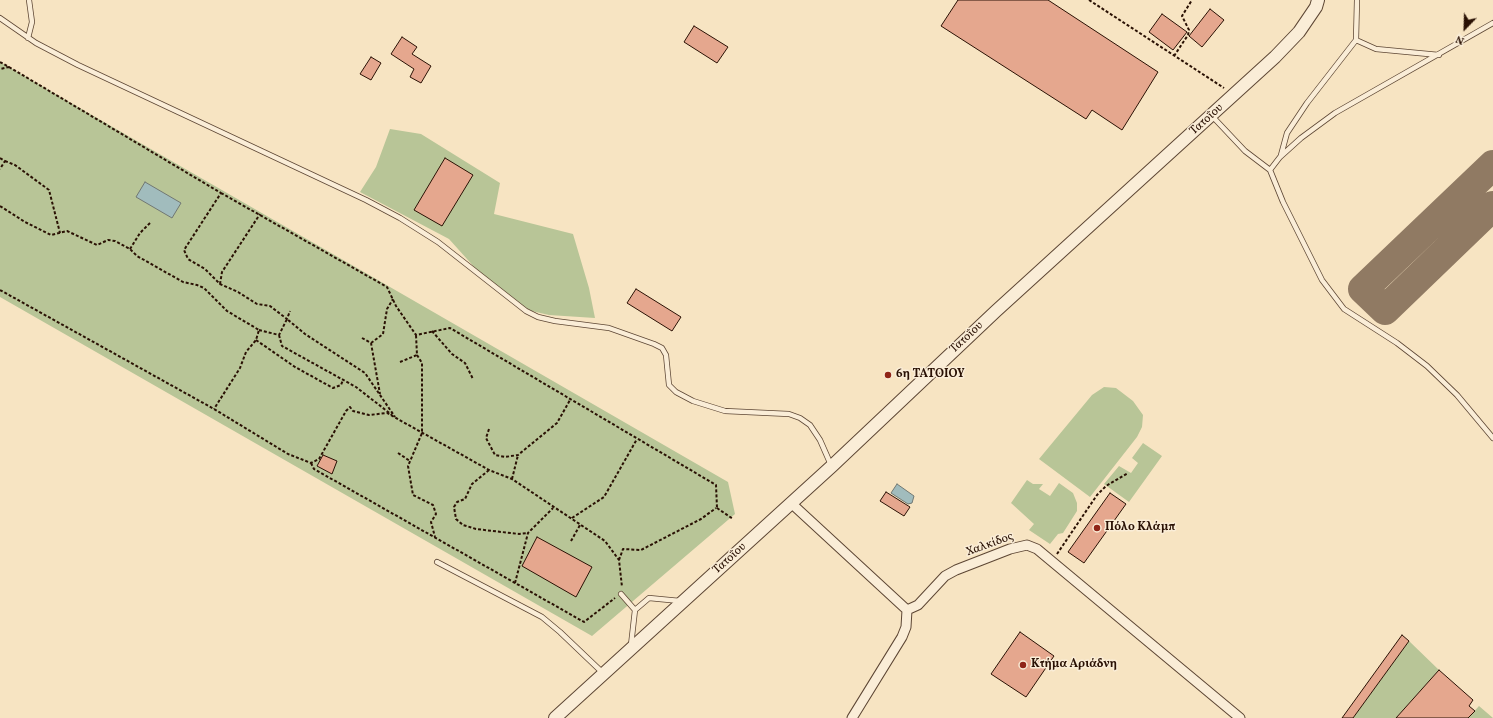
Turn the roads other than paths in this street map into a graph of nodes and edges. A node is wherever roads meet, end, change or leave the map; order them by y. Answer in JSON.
{"nodes":[{"id":1,"x":29,"y":0,"type":"edge"},
{"id":2,"x":1318,"y":0,"type":"edge"},
{"id":3,"x":1357,"y":0,"type":"edge"},
{"id":4,"x":0,"y":18,"type":"edge"},
{"id":5,"x":1493,"y":23,"type":"edge"},
{"id":6,"x":28,"y":38,"type":"junction"},
{"id":7,"x":1356,"y":40,"type":"junction"},
{"id":8,"x":1440,"y":55,"type":"junction"},
{"id":9,"x":1212,"y":116,"type":"junction"},
{"id":10,"x":1280,"y":157,"type":"junction"},
{"id":11,"x":1270,"y":170,"type":"junction"},
{"id":12,"x":1493,"y":438,"type":"edge"},
{"id":13,"x":832,"y":466,"type":"junction"},
{"id":14,"x":791,"y":503,"type":"junction"},
{"id":15,"x":437,"y":562,"type":"dead end"},
{"id":16,"x":621,"y":594,"type":"road end"},
{"id":17,"x":683,"y":601,"type":"junction"},
{"id":18,"x":635,"y":610,"type":"junction"},
{"id":19,"x":907,"y":610,"type":"junction"},
{"id":20,"x":630,"y":650,"type":"junction"},
{"id":21,"x":604,"y":674,"type":"junction"},
{"id":22,"x":555,"y":718,"type":"edge"},
{"id":23,"x":852,"y":718,"type":"edge"},
{"id":24,"x":1240,"y":718,"type":"edge"}],
"edges":[{"from":1,"to":6,"type":"lane"},
{"from":2,"to":9,"type":"street","name":"Τατοΐου"},
{"from":3,"to":7,"type":"lane"},
{"from":4,"to":6,"type":"lane"},
{"from":5,"to":8,"type":"lane"},
{"from":6,"to":13,"type":"lane"},
{"from":7,"to":8,"type":"lane"},
{"from":7,"to":10,"type":"lane"},
{"from":8,"to":10,"type":"lane"},
{"from":9,"to":11,"type":"lane"},
{"from":9,"to":13,"type":"street","name":"Τατοΐου"},
{"from":10,"to":11,"type":"lane"},
{"from":11,"to":12,"type":"lane"},
{"from":13,"to":14,"type":"street","name":"Τατοΐου"},
{"from":14,"to":17,"type":"street","name":"Τατοΐου"},
{"from":14,"to":19,"type":"street"},
{"from":15,"to":21,"type":"lane"},
{"from":16,"to":18,"type":"lane"},
{"from":17,"to":18,"type":"lane"},
{"from":17,"to":20,"type":"street","name":"Τατοΐου"},
{"from":18,"to":20,"type":"lane"},
{"from":19,"to":23,"type":"street"},
{"from":19,"to":24,"type":"street","name":"Χαλκίδος"},
{"from":20,"to":21,"type":"street","name":"Τατοΐου"},
{"from":21,"to":22,"type":"street","name":"Τατοΐου"}]}
